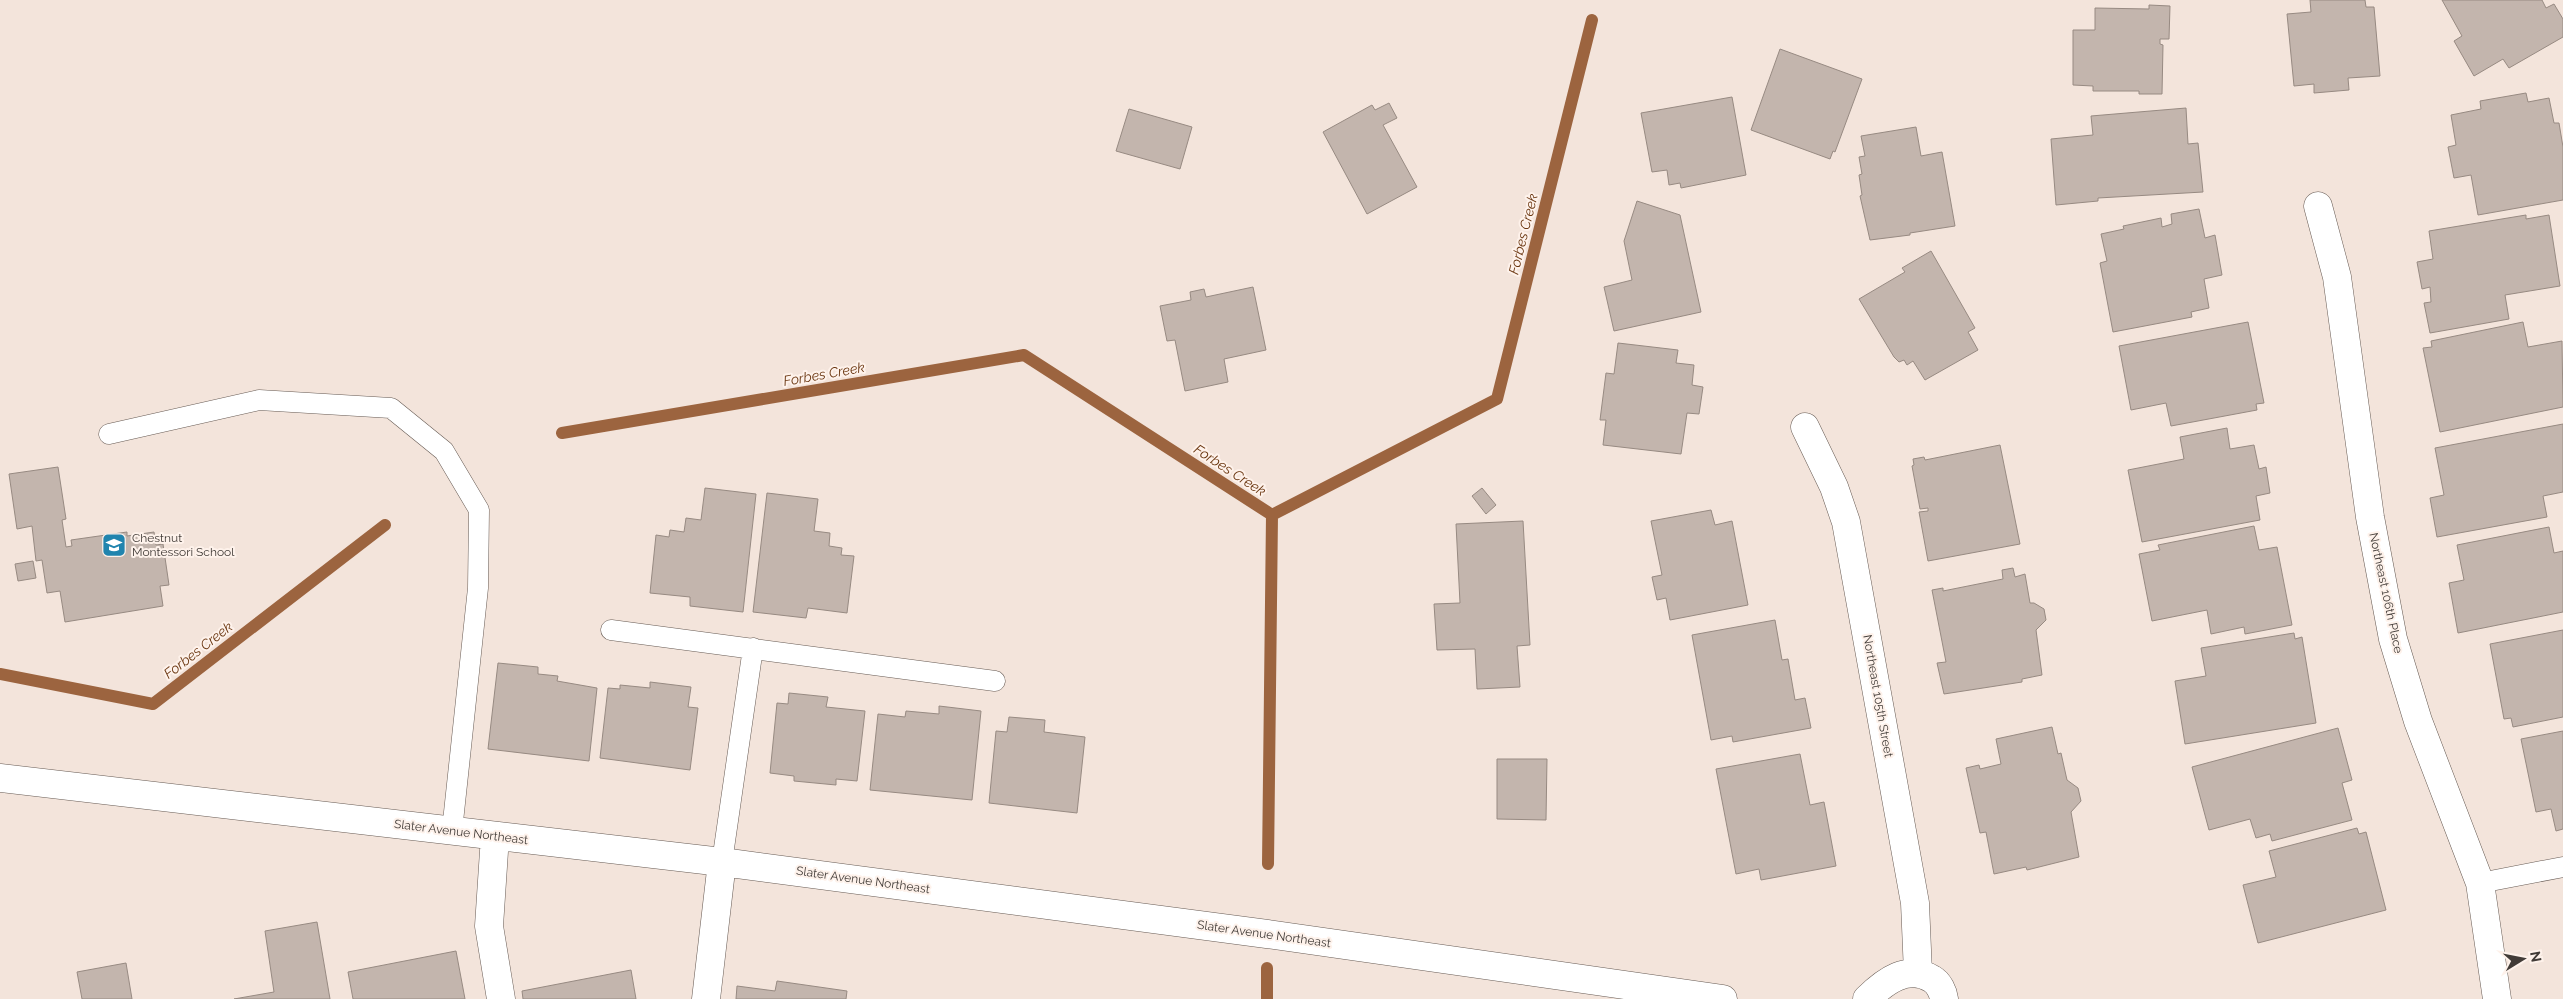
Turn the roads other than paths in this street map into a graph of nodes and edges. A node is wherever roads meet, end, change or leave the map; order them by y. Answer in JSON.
{"nodes":[{"id":1,"x":2318,"y":206,"type":"dead end"},
{"id":2,"x":1805,"y":427,"type":"dead end"},
{"id":3,"x":109,"y":434,"type":"dead end"},
{"id":4,"x":611,"y":630,"type":"dead end"},
{"id":5,"x":753,"y":648,"type":"junction"},
{"id":6,"x":995,"y":681,"type":"dead end"},
{"id":7,"x":0,"y":778,"type":"edge"},
{"id":8,"x":452,"y":831,"type":"junction"},
{"id":9,"x":495,"y":836,"type":"junction"},
{"id":10,"x":722,"y":862,"type":"junction"},
{"id":11,"x":2563,"y":867,"type":"edge"},
{"id":12,"x":2480,"y":883,"type":"junction"},
{"id":13,"x":1918,"y":973,"type":"junction"},
{"id":14,"x":501,"y":999,"type":"edge"},
{"id":15,"x":706,"y":999,"type":"edge"},
{"id":16,"x":1723,"y":999,"type":"edge"},
{"id":17,"x":1867,"y":999,"type":"edge"},
{"id":18,"x":1944,"y":999,"type":"edge"},
{"id":19,"x":2497,"y":999,"type":"edge"}],
"edges":[{"from":1,"to":12,"type":"street","name":"Northeast 106th Place"},
{"from":2,"to":13,"type":"street","name":"Northeast 105th Street"},
{"from":3,"to":8,"type":"lane"},
{"from":4,"to":5,"type":"lane"},
{"from":5,"to":6,"type":"lane"},
{"from":5,"to":10,"type":"lane"},
{"from":7,"to":8,"type":"street","name":"Slater Avenue Northeast"},
{"from":8,"to":9,"type":"street","name":"Slater Avenue Northeast"},
{"from":9,"to":10,"type":"street","name":"Slater Avenue Northeast"},
{"from":9,"to":14,"type":"street"},
{"from":10,"to":15,"type":"street"},
{"from":10,"to":16,"type":"street","name":"Slater Avenue Northeast"},
{"from":11,"to":12,"type":"lane"},
{"from":12,"to":19,"type":"street","name":"Northeast 106th Place"},
{"from":13,"to":17,"type":"street"},
{"from":13,"to":18,"type":"street"}]}
